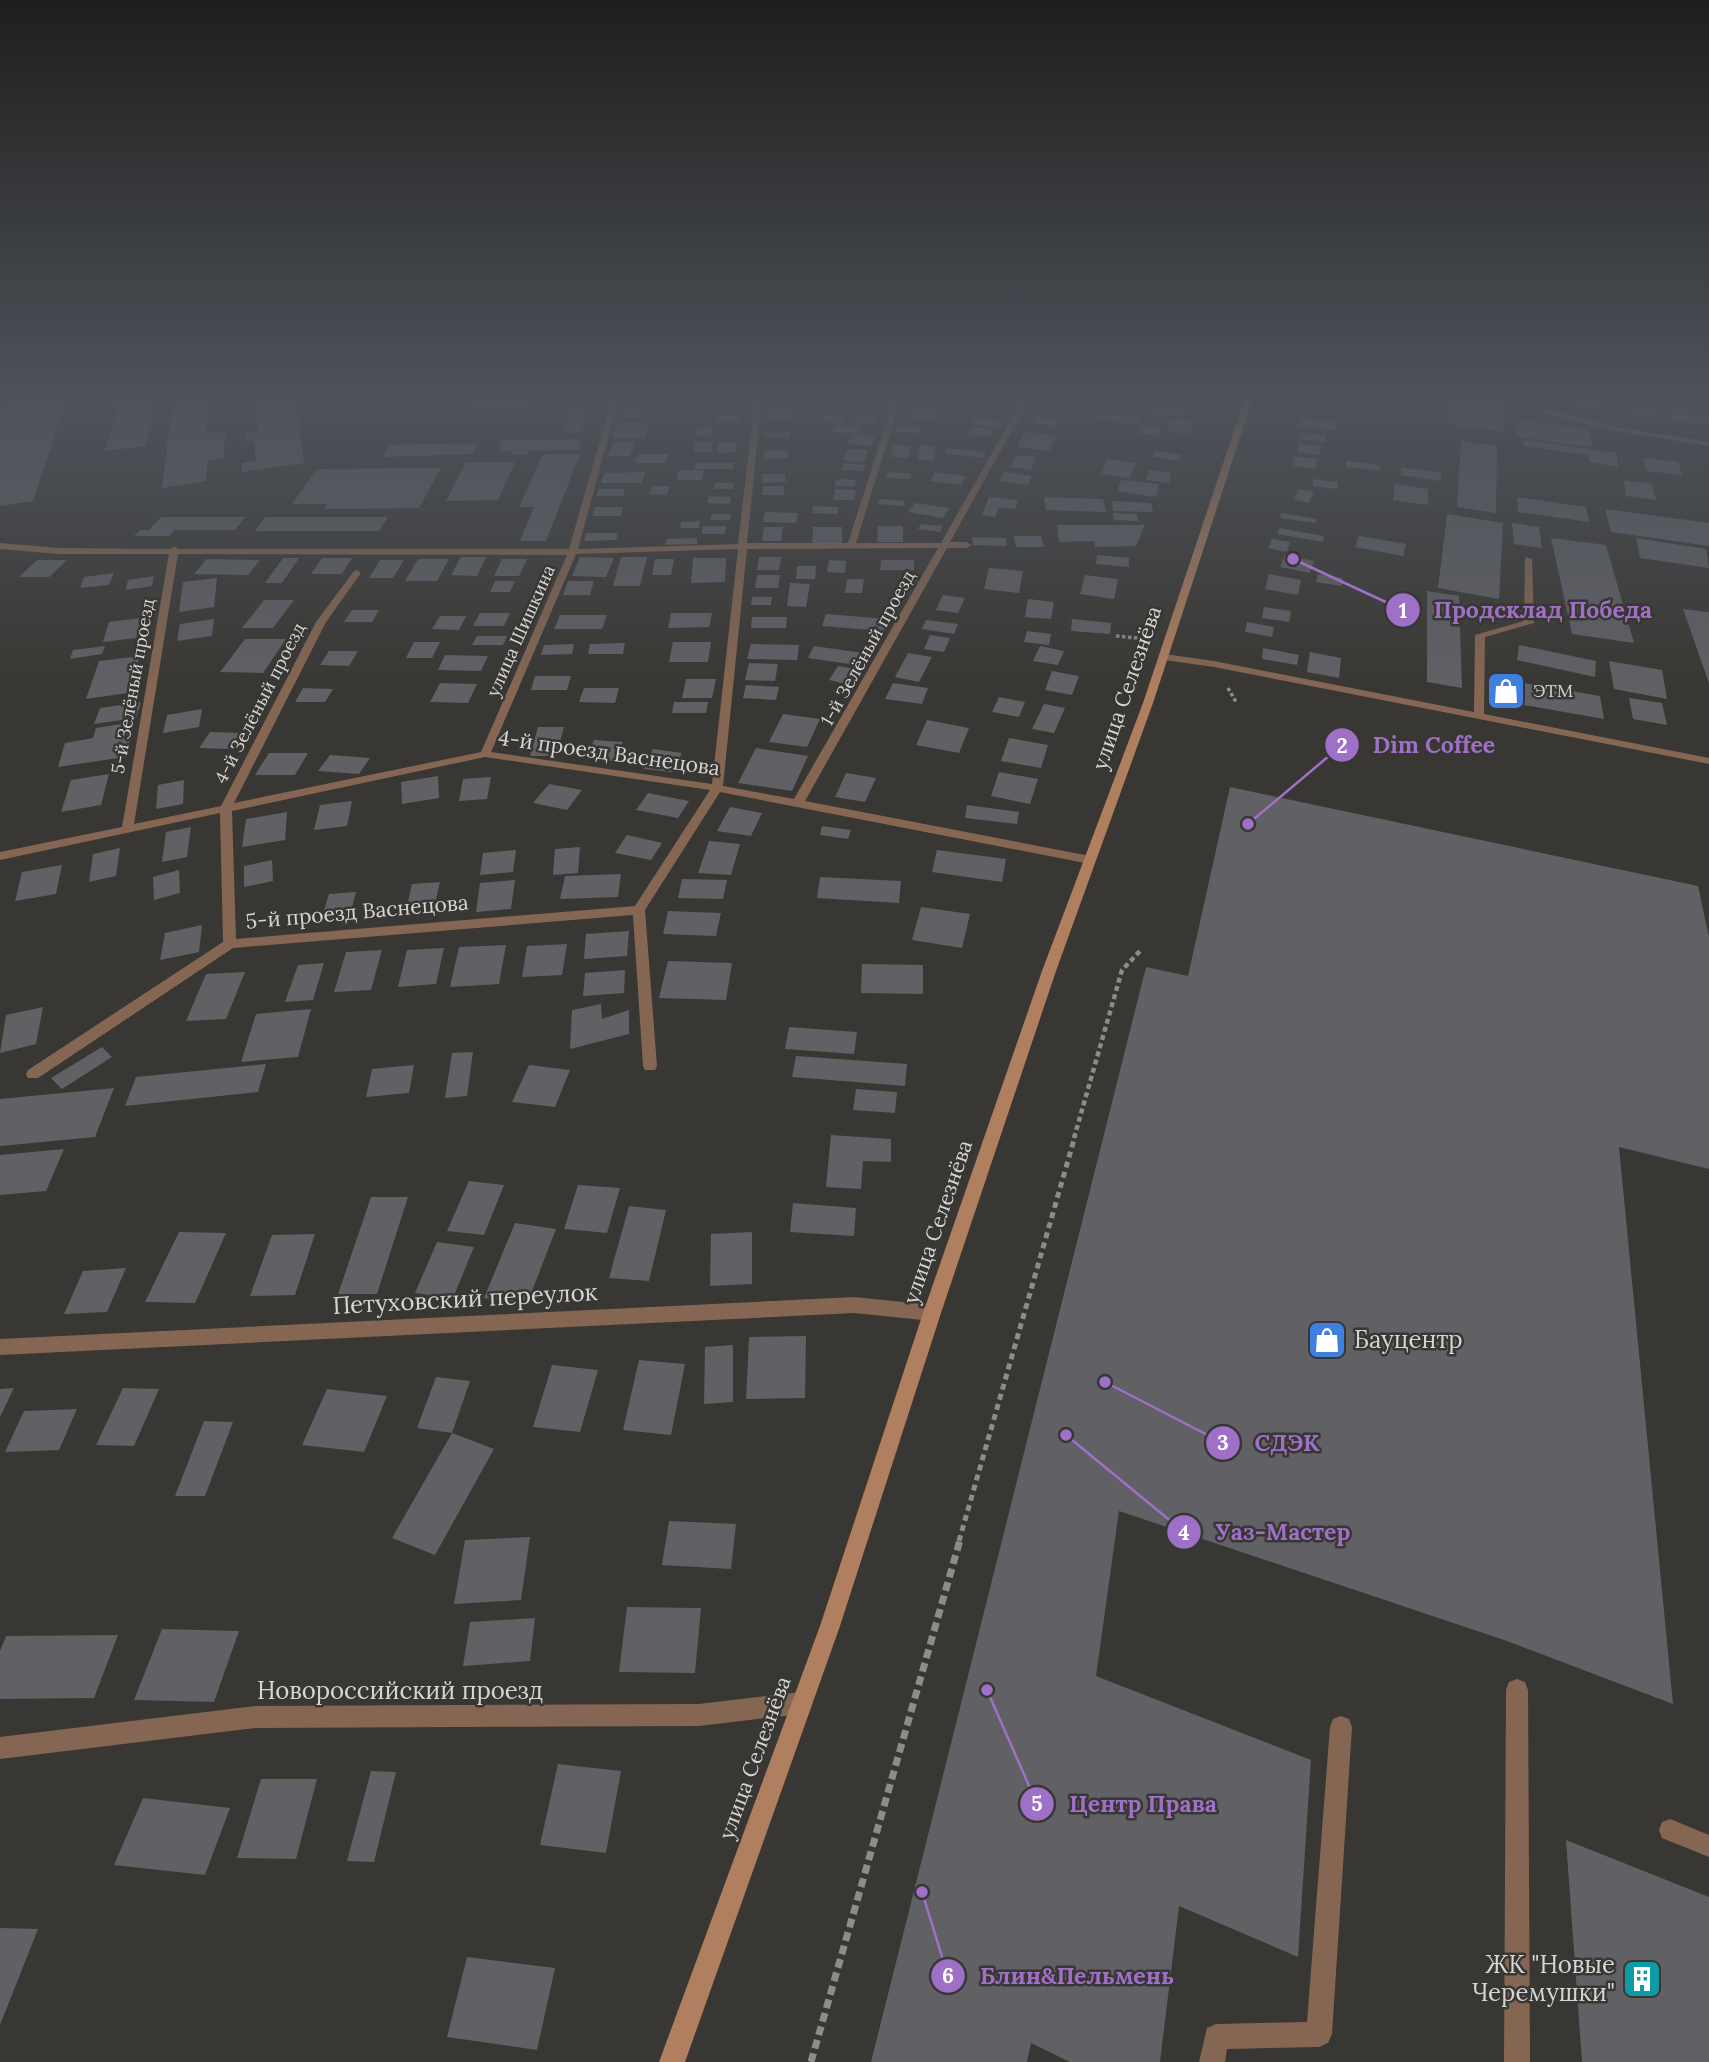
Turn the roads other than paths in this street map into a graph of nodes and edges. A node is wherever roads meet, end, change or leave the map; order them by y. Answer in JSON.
{"nodes":[{"id":1,"x":589,"y":494,"type":"edge"},
{"id":2,"x":748,"y":494,"type":"edge"},
{"id":3,"x":867,"y":494,"type":"edge"},
{"id":4,"x":973,"y":494,"type":"edge"},
{"id":5,"x":1217,"y":494,"type":"edge"},
{"id":6,"x":967,"y":545,"type":"dead end"},
{"id":7,"x":0,"y":546,"type":"edge"},
{"id":8,"x":742,"y":546,"type":"junction"},
{"id":9,"x":851,"y":546,"type":"junction"},
{"id":10,"x":943,"y":547,"type":"junction"},
{"id":11,"x":174,"y":550,"type":"junction"},
{"id":12,"x":573,"y":552,"type":"junction"},
{"id":13,"x":1528,"y":559,"type":"dead end"},
{"id":14,"x":357,"y":573,"type":"dead end"},
{"id":15,"x":1164,"y":657,"type":"junction"},
{"id":16,"x":1479,"y":716,"type":"junction"},
{"id":17,"x":485,"y":754,"type":"junction"},
{"id":18,"x":1709,"y":761,"type":"edge"},
{"id":19,"x":717,"y":788,"type":"junction"},
{"id":20,"x":797,"y":804,"type":"junction"},
{"id":21,"x":226,"y":807,"type":"junction"},
{"id":22,"x":127,"y":829,"type":"junction"},
{"id":23,"x":0,"y":856,"type":"edge"},
{"id":24,"x":1090,"y":860,"type":"junction"},
{"id":25,"x":639,"y":910,"type":"junction"},
{"id":26,"x":230,"y":944,"type":"junction"},
{"id":27,"x":650,"y":1066,"type":"dead end"},
{"id":28,"x":33,"y":1074,"type":"dead end"},
{"id":29,"x":932,"y":1313,"type":"junction"},
{"id":30,"x":0,"y":1347,"type":"edge"},
{"id":31,"x":1517,"y":1690,"type":"dead end"},
{"id":32,"x":801,"y":1703,"type":"junction"},
{"id":33,"x":1341,"y":1727,"type":"dead end"},
{"id":34,"x":0,"y":1748,"type":"edge"},
{"id":35,"x":1670,"y":1830,"type":"dead end"},
{"id":36,"x":1709,"y":1846,"type":"edge"},
{"id":37,"x":672,"y":2062,"type":"edge"},
{"id":38,"x":1212,"y":2062,"type":"edge"},
{"id":39,"x":1517,"y":2062,"type":"edge"}],
"edges":[{"from":1,"to":12,"type":"street","name":"улица Шишкина"},
{"from":2,"to":8,"type":"street"},
{"from":3,"to":9,"type":"street"},
{"from":4,"to":10,"type":"street","name":"1-й Зелёный проезд"},
{"from":5,"to":15,"type":"street","name":"улица Селезнёва"},
{"from":6,"to":10,"type":"street"},
{"from":7,"to":11,"type":"street"},
{"from":8,"to":9,"type":"street"},
{"from":8,"to":12,"type":"street"},
{"from":8,"to":19,"type":"street"},
{"from":9,"to":10,"type":"street"},
{"from":10,"to":20,"type":"street","name":"1-й Зелёный проезд"},
{"from":11,"to":12,"type":"street"},
{"from":11,"to":22,"type":"street","name":"5-й Зелёный проезд"},
{"from":12,"to":17,"type":"street","name":"улица Шишкина"},
{"from":13,"to":16,"type":"street"},
{"from":14,"to":21,"type":"street","name":"4-й Зелёный проезд"},
{"from":15,"to":16,"type":"street"},
{"from":15,"to":24,"type":"street","name":"улица Селезнёва"},
{"from":16,"to":18,"type":"street"},
{"from":17,"to":19,"type":"street","name":"4-й проезд Васнецова"},
{"from":17,"to":21,"type":"street","name":"4-й проезд Васнецова"},
{"from":19,"to":20,"type":"street","name":"4-й проезд Васнецова"},
{"from":19,"to":25,"type":"street"},
{"from":20,"to":24,"type":"street","name":"4-й проезд Васнецова"},
{"from":21,"to":22,"type":"street","name":"4-й проезд Васнецова"},
{"from":21,"to":26,"type":"street","name":"4-й Зелёный проезд"},
{"from":22,"to":23,"type":"street","name":"4-й проезд Васнецова"},
{"from":24,"to":29,"type":"street","name":"улица Селезнёва"},
{"from":25,"to":26,"type":"street","name":"5-й проезд Васнецова"},
{"from":25,"to":27,"type":"street"},
{"from":26,"to":28,"type":"street","name":"5-й проезд Васнецова"},
{"from":29,"to":30,"type":"street","name":"Петуховский переулок"},
{"from":29,"to":32,"type":"street","name":"улица Селезнёва"},
{"from":31,"to":39,"type":"street"},
{"from":32,"to":34,"type":"street","name":"Новороссийский проезд"},
{"from":32,"to":37,"type":"street","name":"улица Селезнёва"},
{"from":33,"to":38,"type":"street"},
{"from":35,"to":36,"type":"street"}]}
